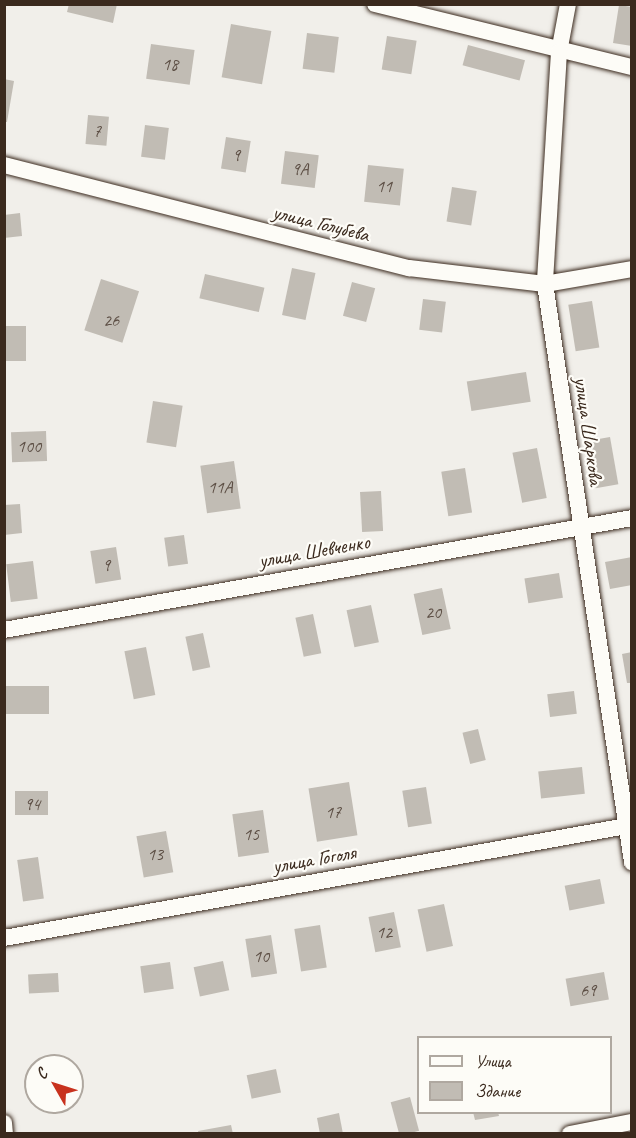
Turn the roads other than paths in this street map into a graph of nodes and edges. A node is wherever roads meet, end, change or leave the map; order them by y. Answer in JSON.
{"nodes":[{"id":1,"x":375,"y":4,"type":"edge"},
{"id":2,"x":568,"y":4,"type":"edge"},
{"id":3,"x":559,"y":51,"type":"junction"},
{"id":4,"x":632,"y":67,"type":"edge"},
{"id":5,"x":4,"y":165,"type":"edge"},
{"id":6,"x":632,"y":269,"type":"edge"},
{"id":7,"x":544,"y":284,"type":"junction"},
{"id":8,"x":632,"y":518,"type":"edge"},
{"id":9,"x":580,"y":526,"type":"junction"},
{"id":10,"x":4,"y":630,"type":"edge"},
{"id":11,"x":629,"y":825,"type":"edge"},
{"id":12,"x":632,"y":862,"type":"edge"},
{"id":13,"x":4,"y":938,"type":"edge"},
{"id":14,"x":632,"y":1122,"type":"edge"},
{"id":15,"x":4,"y":1123,"type":"edge"},
{"id":16,"x":5,"y":1134,"type":"edge"},
{"id":17,"x":570,"y":1134,"type":"edge"}],
"edges":[{"from":1,"to":3,"type":"street"},
{"from":2,"to":3,"type":"street","name":"улица Шаркова"},
{"from":3,"to":4,"type":"street"},
{"from":3,"to":7,"type":"street","name":"улица Шаркова"},
{"from":5,"to":7,"type":"street","name":"улица Голубева"},
{"from":6,"to":7,"type":"street","name":"улица Голубева"},
{"from":7,"to":9,"type":"street","name":"улица Шаркова"},
{"from":8,"to":9,"type":"street","name":"улица Шевченко"},
{"from":9,"to":10,"type":"street","name":"улица Шевченко"},
{"from":9,"to":11,"type":"street","name":"улица Шаркова"},
{"from":11,"to":12,"type":"street","name":"улица Шаркова"},
{"from":11,"to":13,"type":"street","name":"улица Гоголя"},
{"from":14,"to":17,"type":"street"},
{"from":15,"to":16,"type":"street"}]}
